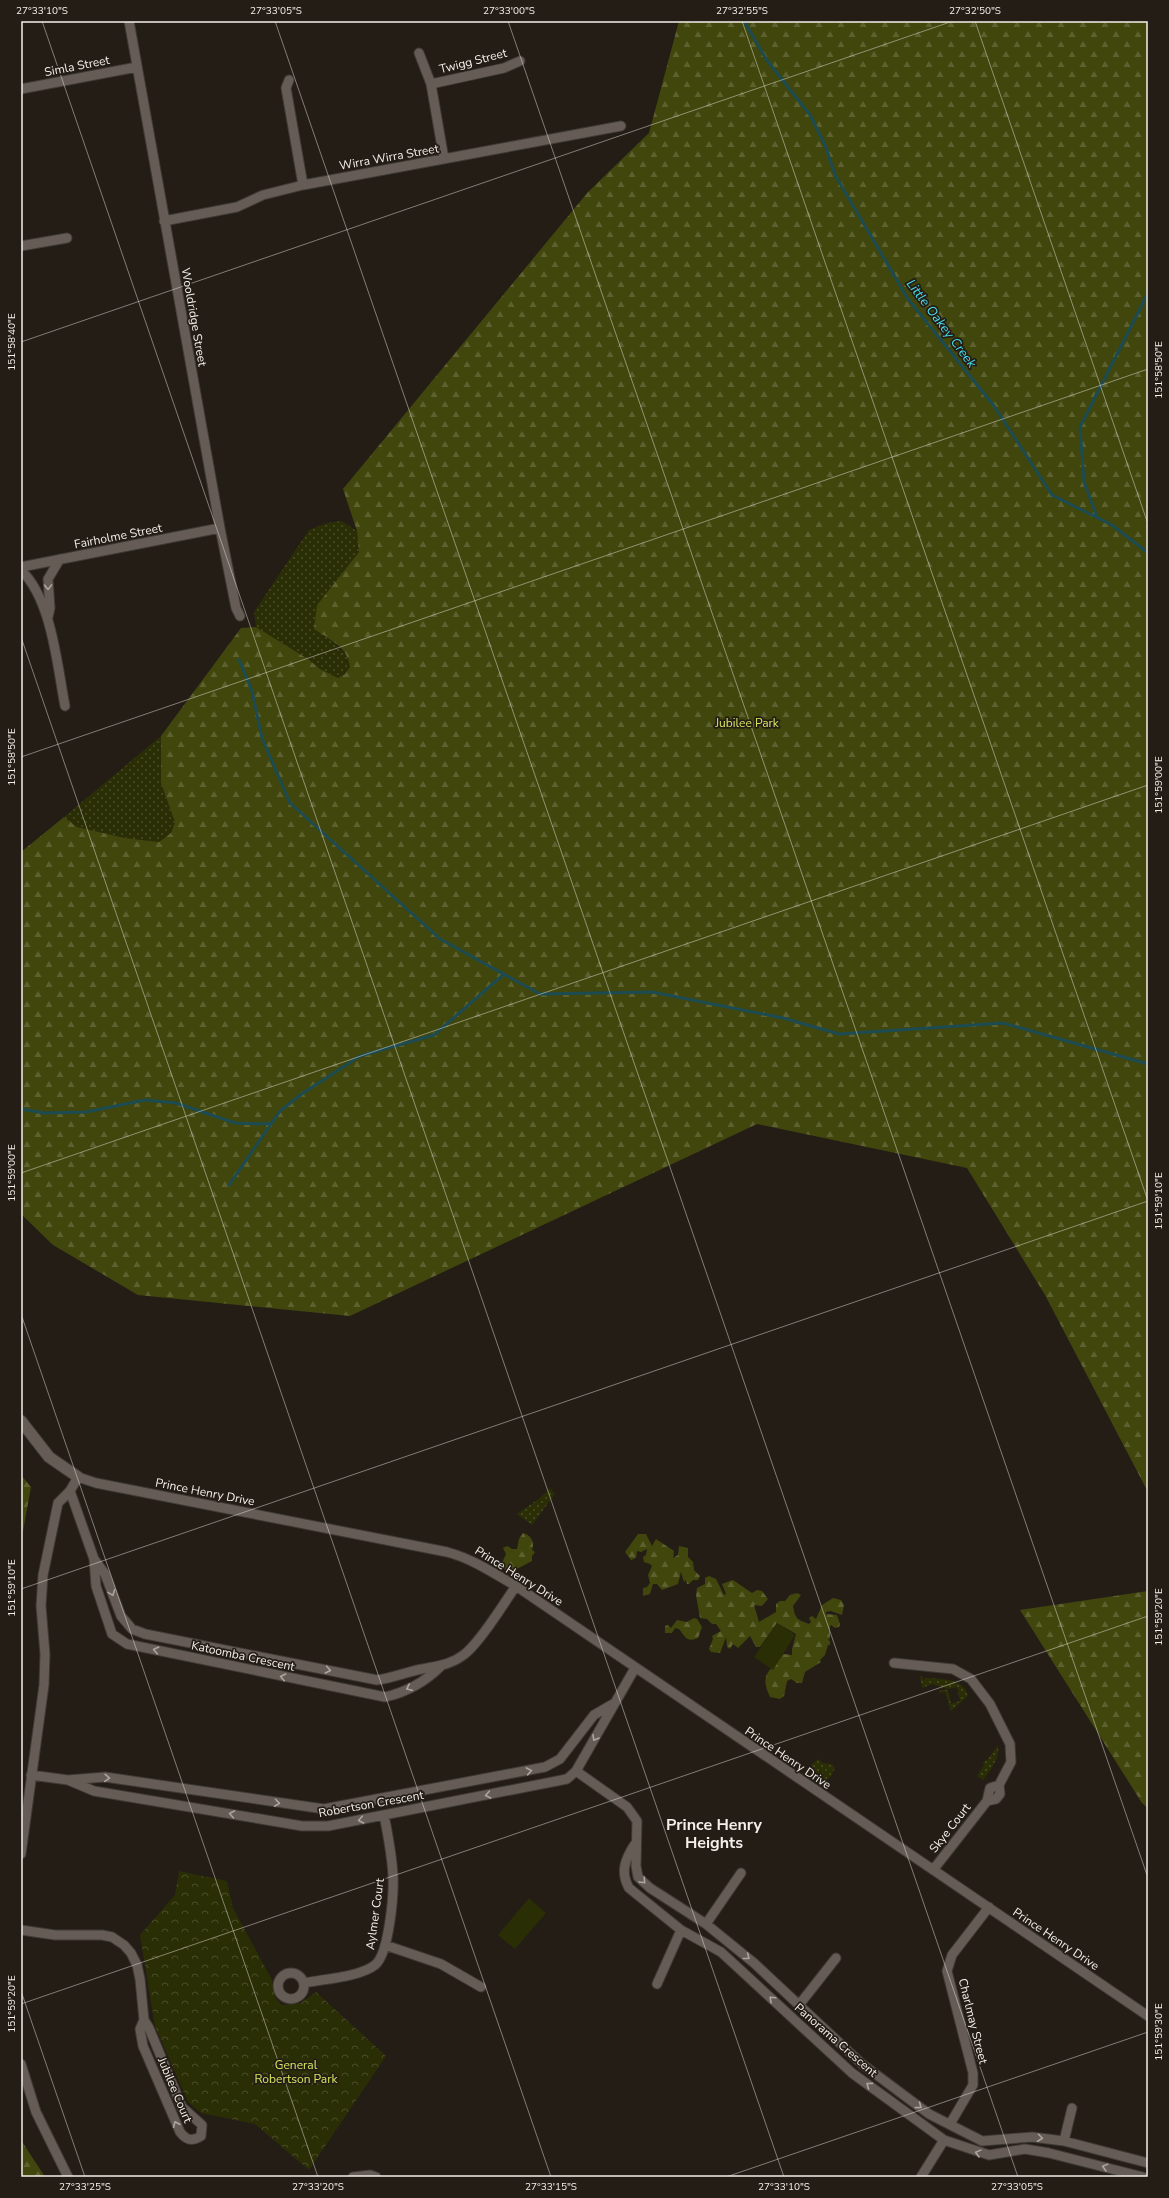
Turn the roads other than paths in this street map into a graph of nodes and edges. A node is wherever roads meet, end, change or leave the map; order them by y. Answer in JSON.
{"nodes":[{"id":1,"x":129,"y":21,"type":"edge"},
{"id":2,"x":419,"y":53,"type":"dead end"},
{"id":3,"x":520,"y":61,"type":"dead end"},
{"id":4,"x":137,"y":67,"type":"junction"},
{"id":5,"x":289,"y":80,"type":"dead end"},
{"id":6,"x":431,"y":84,"type":"junction"},
{"id":7,"x":21,"y":89,"type":"edge"},
{"id":8,"x":621,"y":126,"type":"dead end"},
{"id":9,"x":444,"y":159,"type":"junction"},
{"id":10,"x":303,"y":185,"type":"junction"},
{"id":11,"x":164,"y":221,"type":"junction"},
{"id":12,"x":67,"y":238,"type":"dead end"},
{"id":13,"x":21,"y":246,"type":"edge"},
{"id":14,"x":220,"y":528,"type":"junction"},
{"id":15,"x":60,"y":559,"type":"junction"},
{"id":16,"x":21,"y":567,"type":"edge"},
{"id":17,"x":21,"y":570,"type":"edge"},
{"id":18,"x":240,"y":616,"type":"dead end"},
{"id":19,"x":48,"y":617,"type":"junction"},
{"id":20,"x":65,"y":706,"type":"dead end"},
{"id":21,"x":21,"y":1421,"type":"edge"},
{"id":22,"x":78,"y":1477,"type":"junction"},
{"id":23,"x":70,"y":1491,"type":"junction"},
{"id":24,"x":94,"y":1559,"type":"junction"},
{"id":25,"x":516,"y":1586,"type":"junction"},
{"id":26,"x":894,"y":1662,"type":"dead end"},
{"id":27,"x":441,"y":1666,"type":"junction"},
{"id":28,"x":635,"y":1668,"type":"junction"},
{"id":29,"x":613,"y":1704,"type":"junction"},
{"id":30,"x":576,"y":1771,"type":"junction"},
{"id":31,"x":31,"y":1775,"type":"junction"},
{"id":32,"x":68,"y":1780,"type":"junction"},
{"id":33,"x":384,"y":1815,"type":"junction"},
{"id":34,"x":635,"y":1844,"type":"junction"},
{"id":35,"x":21,"y":1854,"type":"edge"},
{"id":36,"x":933,"y":1870,"type":"junction"},
{"id":37,"x":741,"y":1873,"type":"dead end"},
{"id":38,"x":989,"y":1907,"type":"junction"},
{"id":39,"x":706,"y":1924,"type":"junction"},
{"id":40,"x":21,"y":1930,"type":"edge"},
{"id":41,"x":681,"y":1930,"type":"junction"},
{"id":42,"x":386,"y":1945,"type":"junction"},
{"id":43,"x":836,"y":1958,"type":"dead end"},
{"id":44,"x":304,"y":1982,"type":"dead end"},
{"id":45,"x":657,"y":1984,"type":"dead end"},
{"id":46,"x":481,"y":1988,"type":"dead end"},
{"id":47,"x":799,"y":2005,"type":"junction"},
{"id":48,"x":1148,"y":2016,"type":"edge"},
{"id":49,"x":144,"y":2020,"type":"junction"},
{"id":50,"x":21,"y":2064,"type":"edge"},
{"id":51,"x":1072,"y":2108,"type":"dead end"},
{"id":52,"x":950,"y":2124,"type":"junction"},
{"id":53,"x":944,"y":2140,"type":"junction"},
{"id":54,"x":1064,"y":2142,"type":"junction"},
{"id":55,"x":1148,"y":2163,"type":"edge"},
{"id":56,"x":68,"y":2177,"type":"edge"},
{"id":57,"x":353,"y":2177,"type":"edge"},
{"id":58,"x":376,"y":2177,"type":"edge"},
{"id":59,"x":921,"y":2177,"type":"edge"},
{"id":60,"x":1143,"y":2177,"type":"edge"}],
"edges":[{"from":1,"to":4,"type":"street","name":"Wooldridge Street"},
{"from":2,"to":6,"type":"street"},
{"from":3,"to":6,"type":"street","name":"Twigg Street"},
{"from":4,"to":7,"type":"street","name":"Simla Street"},
{"from":4,"to":11,"type":"street","name":"Wooldridge Street"},
{"from":5,"to":10,"type":"street"},
{"from":6,"to":9,"type":"street"},
{"from":8,"to":9,"type":"street","name":"Wirra Wirra Street"},
{"from":9,"to":10,"type":"street","name":"Wirra Wirra Street"},
{"from":10,"to":11,"type":"street","name":"Wirra Wirra Street"},
{"from":11,"to":14,"type":"street","name":"Wooldridge Street"},
{"from":12,"to":13,"type":"street"},
{"from":14,"to":15,"type":"street","name":"Fairholme Street"},
{"from":14,"to":18,"type":"street","name":"Wooldridge Street"},
{"from":15,"to":16,"type":"street","name":"Fairholme Street"},
{"from":15,"to":19,"type":"street","one_way":true},
{"from":17,"to":19,"type":"street"},
{"from":19,"to":20,"type":"street"},
{"from":21,"to":22,"type":"street"},
{"from":22,"to":23,"type":"street"},
{"from":22,"to":25,"type":"street","name":"Prince Henry Drive"},
{"from":23,"to":24,"type":"street","name":"Katoomba Crescent"},
{"from":23,"to":31,"type":"street"},
{"from":24,"to":27,"type":"street","name":"Katoomba Crescent","one_way":true},
{"from":27,"to":24,"type":"street","name":"Katoomba Crescent","one_way":true},
{"from":25,"to":27,"type":"street","name":"Katoomba Crescent"},
{"from":25,"to":28,"type":"street","name":"Prince Henry Drive"},
{"from":26,"to":36,"type":"street","name":"Skye Court"},
{"from":28,"to":29,"type":"street","name":"Robertson Crescent"},
{"from":28,"to":36,"type":"street","name":"Prince Henry Drive"},
{"from":29,"to":30,"type":"street","name":"Robertson Crescent","one_way":true},
{"from":32,"to":29,"type":"street","name":"Robertson Crescent","one_way":true},
{"from":30,"to":33,"type":"street","name":"Robertson Crescent","one_way":true},
{"from":30,"to":34,"type":"street","name":"Panorama Crescent"},
{"from":31,"to":32,"type":"street","name":"Robertson Crescent"},
{"from":31,"to":35,"type":"street"},
{"from":33,"to":32,"type":"street","name":"Robertson Crescent","one_way":true},
{"from":33,"to":42,"type":"street","name":"Aylmer Court"},
{"from":34,"to":39,"type":"street","name":"Panorama Crescent","one_way":true},
{"from":34,"to":41,"type":"street","name":"Panorama Crescent"},
{"from":36,"to":38,"type":"street","name":"Prince Henry Drive"},
{"from":37,"to":39,"type":"street"},
{"from":38,"to":48,"type":"street","name":"Prince Henry Drive"},
{"from":38,"to":52,"type":"street","name":"Charlmay Street"},
{"from":39,"to":47,"type":"street","name":"Panorama Crescent","one_way":true},
{"from":40,"to":49,"type":"street","name":"Jubilee Court"},
{"from":41,"to":45,"type":"street"},
{"from":53,"to":41,"type":"street","name":"Panorama Crescent","one_way":true},
{"from":42,"to":44,"type":"street","name":"Aylmer Court"},
{"from":42,"to":46,"type":"street"},
{"from":43,"to":47,"type":"street"},
{"from":47,"to":52,"type":"street","name":"Panorama Crescent","one_way":true},
{"from":49,"to":49,"type":"street","name":"Jubilee Court","one_way":true},
{"from":50,"to":56,"type":"street"},
{"from":51,"to":54,"type":"street"},
{"from":52,"to":54,"type":"street","name":"Panorama Crescent","one_way":true},
{"from":53,"to":59,"type":"street"},
{"from":60,"to":53,"type":"street","name":"Panorama Crescent","one_way":true},
{"from":54,"to":55,"type":"street","name":"Panorama Crescent"},
{"from":57,"to":58,"type":"street"}]}
